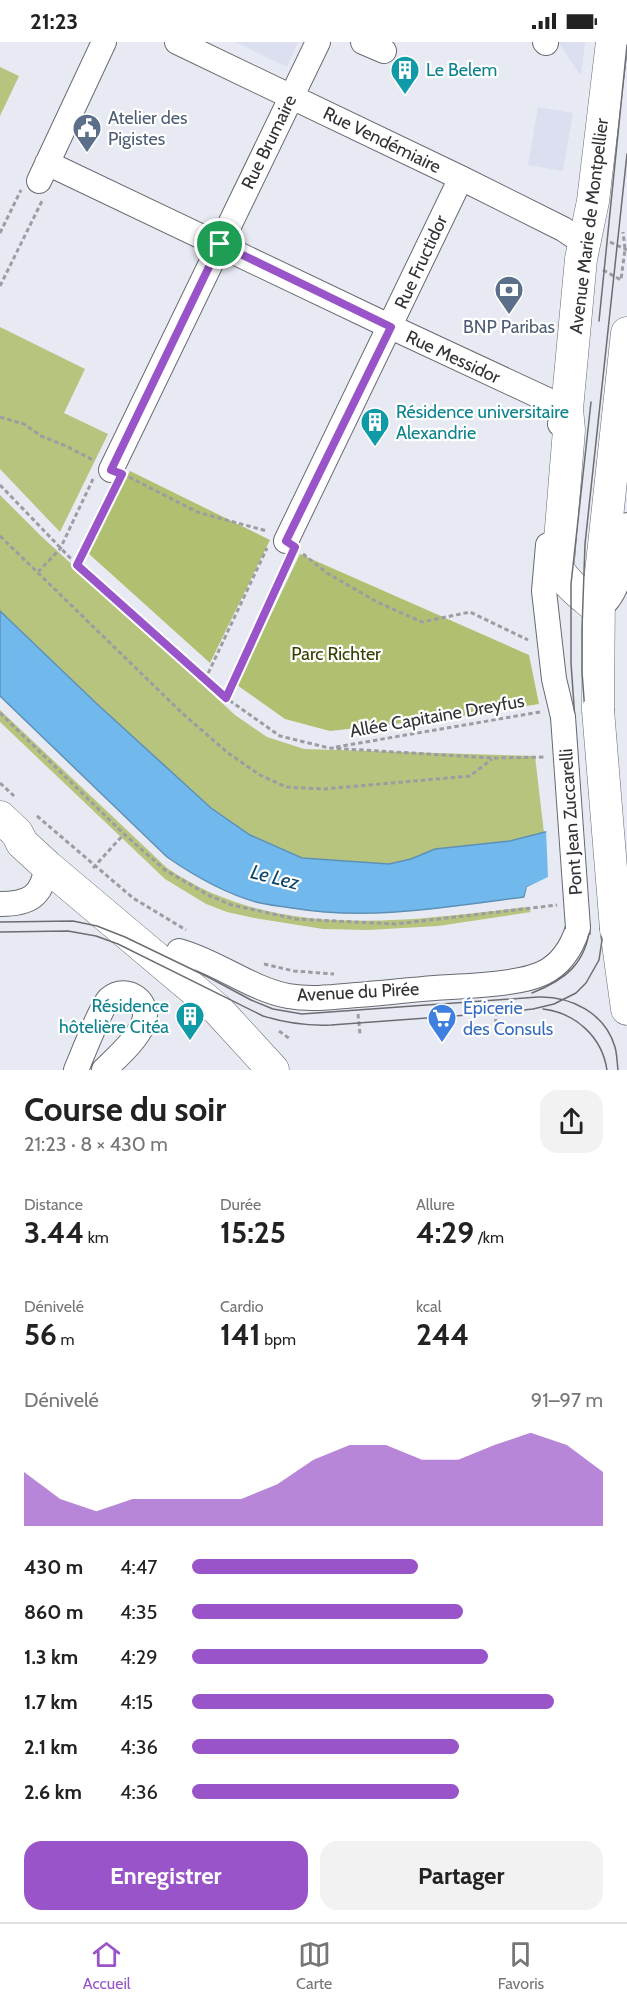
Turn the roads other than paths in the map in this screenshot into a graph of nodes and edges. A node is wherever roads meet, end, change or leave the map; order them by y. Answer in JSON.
{"nodes":[{"id":1,"x":104,"y":42,"type":"edge"},
{"id":2,"x":177,"y":42,"type":"edge"},
{"id":3,"x":208,"y":42,"type":"edge"},
{"id":4,"x":318,"y":42,"type":"edge"},
{"id":5,"x":612,"y":42,"type":"edge"},
{"id":6,"x":294,"y":90,"type":"junction"},
{"id":7,"x":461,"y":178,"type":"junction"},
{"id":8,"x":586,"y":231,"type":"junction"},
{"id":9,"x":220,"y":244,"type":"junction"},
{"id":10,"x":391,"y":327,"type":"junction"},
{"id":11,"x":627,"y":333,"type":"edge"},
{"id":12,"x":567,"y":409,"type":"junction"},
{"id":13,"x":111,"y":469,"type":"road end"},
{"id":14,"x":627,"y":525,"type":"edge"},
{"id":15,"x":285,"y":541,"type":"road end"},
{"id":16,"x":624,"y":573,"type":"edge"},
{"id":17,"x":612,"y":605,"type":"edge"},
{"id":18,"x":556,"y":714,"type":"joint"},
{"id":19,"x":18,"y":816,"type":"edge"},
{"id":20,"x":46,"y":866,"type":"junction"},
{"id":21,"x":0,"y":904,"type":"edge"},
{"id":22,"x":578,"y":928,"type":"joint"},
{"id":23,"x":621,"y":941,"type":"edge"},
{"id":24,"x":186,"y":942,"type":"junction"},
{"id":25,"x":627,"y":1009,"type":"edge"},
{"id":26,"x":76,"y":1070,"type":"edge"},
{"id":27,"x":104,"y":1070,"type":"edge"},
{"id":28,"x":273,"y":1070,"type":"edge"},
{"id":29,"x":288,"y":1070,"type":"edge"}],
"edges":[{"from":1,"to":9,"type":"street","name":"Rue Messidor"},
{"from":2,"to":6,"type":"street","name":"Rue Vendémiaire"},
{"from":3,"to":6,"type":"street","name":"Rue Vendémiaire"},
{"from":4,"to":6,"type":"street","name":"Rue Brumaire"},
{"from":5,"to":8,"type":"main road","name":"Avenue Marie de Montpellier"},
{"from":6,"to":7,"type":"street","name":"Rue Vendémiaire"},
{"from":6,"to":8,"type":"street","name":"Rue Vendémiaire"},
{"from":6,"to":9,"type":"street","name":"Rue Brumaire"},
{"from":7,"to":8,"type":"street","name":"Rue Vendémiaire"},
{"from":7,"to":10,"type":"street","name":"Rue Fructidor"},
{"from":8,"to":12,"type":"main road","name":"Avenue Marie de Montpellier"},
{"from":9,"to":10,"type":"street","name":"Rue Messidor"},
{"from":9,"to":13,"type":"street","name":"Rue Brumaire"},
{"from":10,"to":12,"type":"street","name":"Rue Messidor"},
{"from":10,"to":15,"type":"street","name":"Rue Fructidor"},
{"from":11,"to":17,"type":"main road"},
{"from":12,"to":17,"type":"main road","name":"Avenue Marie de Montpellier"},
{"from":12,"to":18,"type":"street","name":"Avenue Marie de Montpellier"},
{"from":14,"to":16,"type":"street"},
{"from":16,"to":17,"type":"street"},
{"from":17,"to":23,"type":"main road","name":"Pont Jean Zuccarelli","bridge":true},
{"from":18,"to":22,"type":"street","name":"Pont Jean Zuccarelli","bridge":true},
{"from":19,"to":20,"type":"main road"},
{"from":19,"to":24,"type":"main road","name":"Avenue du Pirée"},
{"from":20,"to":21,"type":"street"},
{"from":20,"to":28,"type":"main road"},
{"from":22,"to":24,"type":"street","name":"Avenue du Pirée"},
{"from":23,"to":25,"type":"main road","name":"Pont Jean Zuccarelli"},
{"from":24,"to":29,"type":"main road"},
{"from":26,"to":27,"type":"street"}]}
